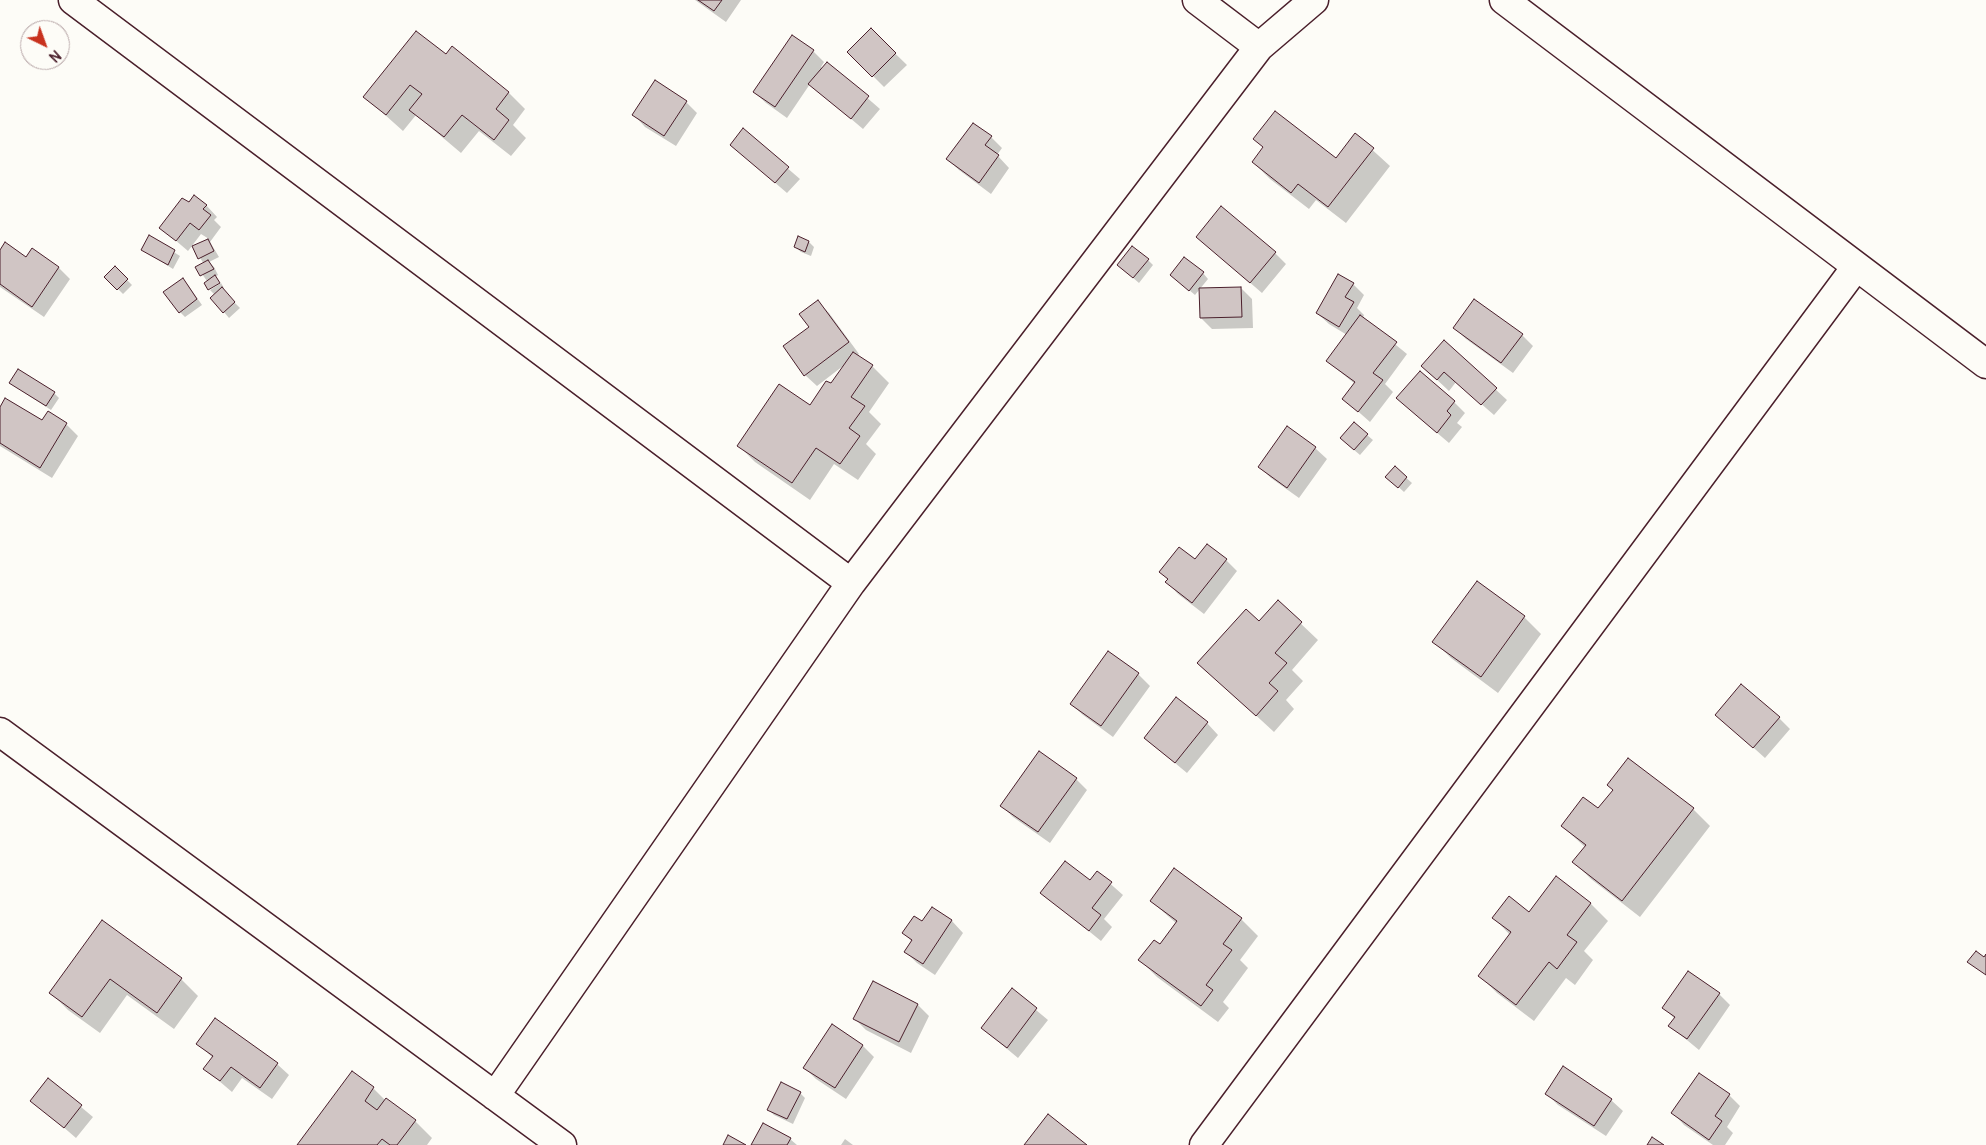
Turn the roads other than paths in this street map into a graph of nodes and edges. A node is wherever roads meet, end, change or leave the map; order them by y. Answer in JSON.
{"nodes":[{"id":1,"x":73,"y":0,"type":"edge"},
{"id":2,"x":1197,"y":0,"type":"edge"},
{"id":3,"x":1314,"y":0,"type":"edge"},
{"id":4,"x":1504,"y":0,"type":"edge"},
{"id":5,"x":1260,"y":47,"type":"junction"},
{"id":6,"x":1856,"y":267,"type":"junction"},
{"id":7,"x":1986,"y":364,"type":"edge"},
{"id":8,"x":852,"y":583,"type":"junction"},
{"id":9,"x":0,"y":732,"type":"edge"},
{"id":10,"x":495,"y":1096,"type":"junction"},
{"id":11,"x":562,"y":1145,"type":"edge"},
{"id":12,"x":1204,"y":1145,"type":"edge"}],
"edges":[{"from":1,"to":8,"type":"street"},
{"from":2,"to":5,"type":"street"},
{"from":3,"to":5,"type":"street"},
{"from":4,"to":6,"type":"street"},
{"from":5,"to":8,"type":"street"},
{"from":6,"to":7,"type":"street"},
{"from":6,"to":12,"type":"street"},
{"from":8,"to":10,"type":"street"},
{"from":9,"to":10,"type":"street"},
{"from":10,"to":11,"type":"street"}]}
